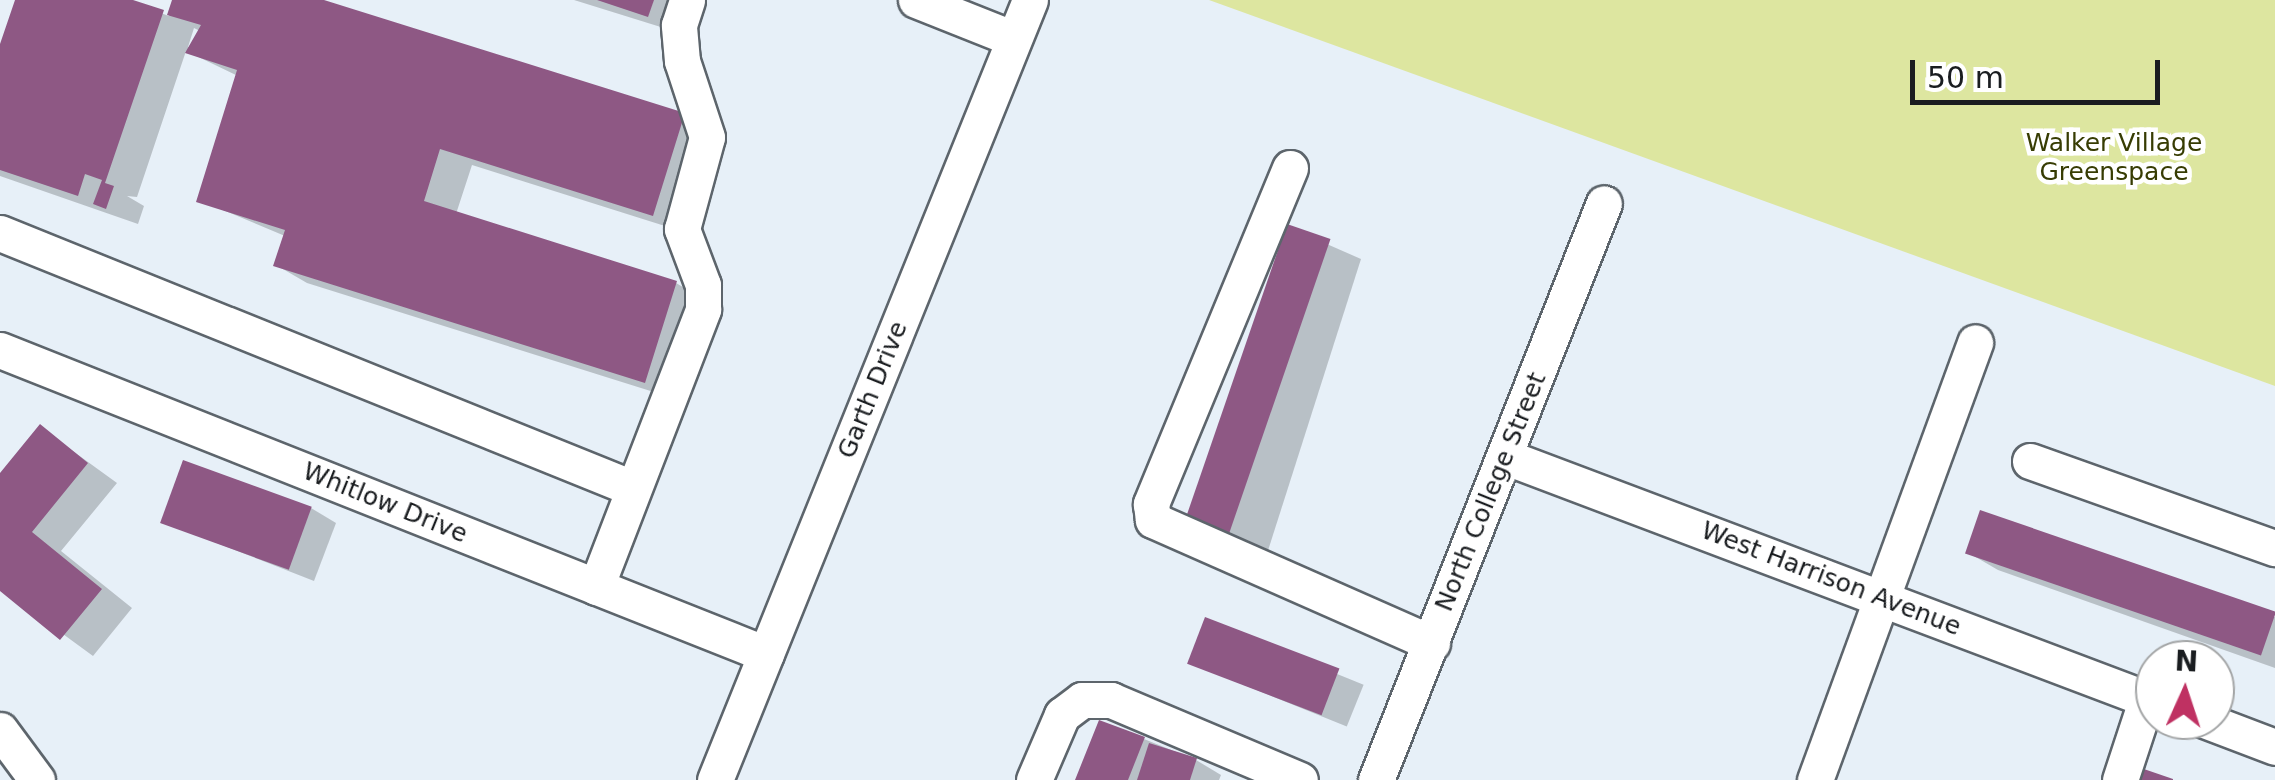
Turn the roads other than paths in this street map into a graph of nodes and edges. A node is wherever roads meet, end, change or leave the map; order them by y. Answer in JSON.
{"nodes":[{"id":1,"x":687,"y":0,"type":"edge"},
{"id":2,"x":916,"y":0,"type":"edge"},
{"id":3,"x":1030,"y":0,"type":"edge"},
{"id":4,"x":1014,"y":38,"type":"junction"},
{"id":5,"x":1290,"y":168,"type":"dead end"},
{"id":6,"x":1604,"y":203,"type":"dead end"},
{"id":7,"x":0,"y":233,"type":"edge"},
{"id":8,"x":1975,"y":342,"type":"dead end"},
{"id":9,"x":2,"y":351,"type":"edge"},
{"id":10,"x":1506,"y":457,"type":"junction"},
{"id":11,"x":2030,"y":461,"type":"dead end"},
{"id":12,"x":630,"y":487,"type":"junction"},
{"id":13,"x":2275,"y":548,"type":"edge"},
{"id":14,"x":596,"y":587,"type":"junction"},
{"id":15,"x":1881,"y":598,"type":"junction"},
{"id":16,"x":1432,"y":643,"type":"junction"},
{"id":17,"x":766,"y":654,"type":"junction"},
{"id":18,"x":2135,"y":694,"type":"edge"},
{"id":19,"x":0,"y":730,"type":"edge"},
{"id":20,"x":2235,"y":732,"type":"edge"},
{"id":21,"x":2136,"y":740,"type":"edge"},
{"id":22,"x":2275,"y":747,"type":"edge"},
{"id":23,"x":1242,"y":769,"type":"edge"},
{"id":24,"x":1388,"y":777,"type":"edge"},
{"id":25,"x":37,"y":780,"type":"edge"},
{"id":26,"x":715,"y":780,"type":"edge"},
{"id":27,"x":1034,"y":780,"type":"edge"},
{"id":28,"x":1300,"y":780,"type":"edge"},
{"id":29,"x":1815,"y":780,"type":"edge"},
{"id":30,"x":2120,"y":780,"type":"edge"}],
"edges":[{"from":1,"to":12,"type":"street"},
{"from":2,"to":4,"type":"street"},
{"from":3,"to":4,"type":"street","name":"Garth Drive"},
{"from":4,"to":17,"type":"street","name":"Garth Drive"},
{"from":5,"to":16,"type":"street"},
{"from":6,"to":10,"type":"street","name":"North College Street"},
{"from":7,"to":12,"type":"street"},
{"from":8,"to":15,"type":"street"},
{"from":9,"to":14,"type":"street","name":"Whitlow Drive"},
{"from":10,"to":15,"type":"street","name":"West Harrison Avenue"},
{"from":10,"to":16,"type":"street","name":"North College Street"},
{"from":11,"to":13,"type":"street"},
{"from":12,"to":14,"type":"street"},
{"from":14,"to":17,"type":"street","name":"Whitlow Drive"},
{"from":15,"to":18,"type":"street","name":"West Harrison Avenue"},
{"from":15,"to":29,"type":"street"},
{"from":16,"to":24,"type":"street","name":"North College Street"},
{"from":17,"to":26,"type":"street","name":"Garth Drive"},
{"from":19,"to":25,"type":"street"},
{"from":20,"to":22,"type":"street"},
{"from":21,"to":30,"type":"street"},
{"from":23,"to":27,"type":"street"},
{"from":23,"to":28,"type":"street"}]}
